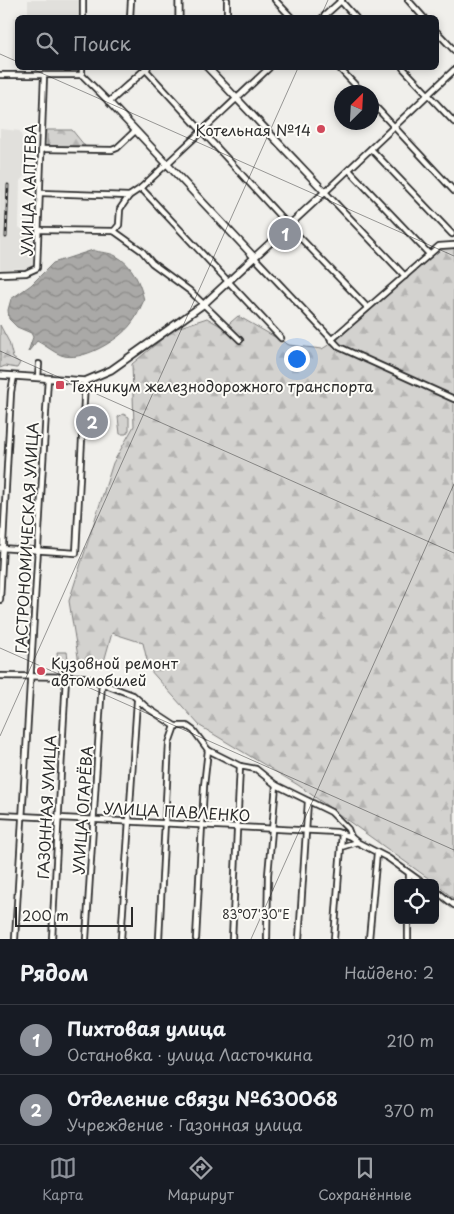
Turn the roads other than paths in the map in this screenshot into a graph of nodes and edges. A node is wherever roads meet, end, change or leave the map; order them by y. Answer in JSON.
{"nodes":[{"id":1,"x":83,"y":0,"type":"edge"},
{"id":2,"x":131,"y":0,"type":"edge"},
{"id":3,"x":179,"y":0,"type":"edge"},
{"id":4,"x":227,"y":0,"type":"edge"},
{"id":5,"x":275,"y":0,"type":"edge"},
{"id":6,"x":341,"y":0,"type":"edge"},
{"id":7,"x":408,"y":0,"type":"edge"},
{"id":8,"x":83,"y":15,"type":"edge"},
{"id":9,"x":130,"y":15,"type":"edge"},
{"id":10,"x":179,"y":15,"type":"edge"},
{"id":11,"x":227,"y":15,"type":"edge"},
{"id":12,"x":289,"y":15,"type":"edge"},
{"id":13,"x":325,"y":15,"type":"edge"},
{"id":14,"x":354,"y":15,"type":"edge"},
{"id":15,"x":421,"y":15,"type":"edge"},
{"id":16,"x":439,"y":34,"type":"edge"},
{"id":17,"x":454,"y":50,"type":"edge"},
{"id":18,"x":82,"y":70,"type":"edge"},
{"id":19,"x":143,"y":70,"type":"edge"},
{"id":20,"x":147,"y":70,"type":"edge"},
{"id":21,"x":210,"y":70,"type":"edge"},
{"id":22,"x":267,"y":70,"type":"edge"},
{"id":23,"x":341,"y":70,"type":"edge"},
{"id":24,"x":405,"y":70,"type":"edge"},
{"id":25,"x":454,"y":70,"type":"edge"},
{"id":26,"x":0,"y":75,"type":"edge"},
{"id":27,"x":44,"y":75,"type":"junction"},
{"id":28,"x":82,"y":75,"type":"junction"},
{"id":29,"x":355,"y":85,"type":"edge"},
{"id":30,"x":429,"y":95,"type":"junction"},
{"id":31,"x":238,"y":97,"type":"junction"},
{"id":32,"x":109,"y":102,"type":"junction"},
{"id":33,"x":379,"y":111,"type":"edge"},
{"id":34,"x":454,"y":122,"type":"edge"},
{"id":35,"x":394,"y":127,"type":"junction"},
{"id":36,"x":135,"y":130,"type":"junction"},
{"id":37,"x":201,"y":131,"type":"junction"},
{"id":38,"x":42,"y":149,"type":"junction"},
{"id":39,"x":371,"y":149,"type":"junction"},
{"id":40,"x":167,"y":164,"type":"junction"},
{"id":41,"x":349,"y":170,"type":"junction"},
{"id":42,"x":141,"y":188,"type":"junction"},
{"id":43,"x":325,"y":192,"type":"junction"},
{"id":44,"x":454,"y":192,"type":"edge"},
{"id":45,"x":41,"y":193,"type":"junction"},
{"id":46,"x":129,"y":196,"type":"junction"},
{"id":47,"x":289,"y":226,"type":"junction"},
{"id":48,"x":40,"y":230,"type":"junction"},
{"id":49,"x":114,"y":231,"type":"junction"},
{"id":50,"x":452,"y":234,"type":"dead end"},
{"id":51,"x":454,"y":245,"type":"edge"},
{"id":52,"x":429,"y":254,"type":"junction"},
{"id":53,"x":255,"y":258,"type":"junction"},
{"id":54,"x":0,"y":274,"type":"edge"},
{"id":55,"x":405,"y":276,"type":"junction"},
{"id":56,"x":229,"y":282,"type":"junction"},
{"id":57,"x":204,"y":304,"type":"junction"},
{"id":58,"x":367,"y":307,"type":"junction"},
{"id":59,"x":281,"y":338,"type":"dead end"},
{"id":60,"x":240,"y":340,"type":"dead end"},
{"id":61,"x":332,"y":340,"type":"junction"},
{"id":62,"x":39,"y":364,"type":"dead end"},
{"id":63,"x":0,"y":375,"type":"edge"},
{"id":64,"x":14,"y":376,"type":"junction"},
{"id":65,"x":38,"y":377,"type":"junction"},
{"id":66,"x":48,"y":378,"type":"junction"},
{"id":67,"x":85,"y":381,"type":"junction"},
{"id":68,"x":454,"y":399,"type":"edge"},
{"id":69,"x":1,"y":548,"type":"edge"},
{"id":70,"x":38,"y":551,"type":"junction"},
{"id":71,"x":0,"y":600,"type":"edge"},
{"id":72,"x":0,"y":676,"type":"edge"},
{"id":73,"x":32,"y":677,"type":"junction"},
{"id":74,"x":66,"y":677,"type":"junction"},
{"id":75,"x":102,"y":682,"type":"junction"},
{"id":76,"x":137,"y":701,"type":"junction"},
{"id":77,"x":175,"y":726,"type":"junction"},
{"id":78,"x":208,"y":750,"type":"junction"},
{"id":79,"x":240,"y":766,"type":"junction"},
{"id":80,"x":276,"y":785,"type":"junction"},
{"id":81,"x":308,"y":801,"type":"junction"},
{"id":82,"x":0,"y":815,"type":"edge"},
{"id":83,"x":23,"y":816,"type":"junction"},
{"id":84,"x":58,"y":818,"type":"junction"},
{"id":85,"x":93,"y":820,"type":"junction"},
{"id":86,"x":129,"y":822,"type":"junction"},
{"id":87,"x":165,"y":824,"type":"junction"},
{"id":88,"x":202,"y":826,"type":"junction"},
{"id":89,"x":236,"y":827,"type":"junction"},
{"id":90,"x":272,"y":829,"type":"junction"},
{"id":91,"x":307,"y":830,"type":"junction"},
{"id":92,"x":342,"y":833,"type":"junction"},
{"id":93,"x":351,"y":837,"type":"junction"},
{"id":94,"x":357,"y":842,"type":"junction"},
{"id":95,"x":341,"y":847,"type":"junction"},
{"id":96,"x":377,"y":853,"type":"junction"},
{"id":97,"x":409,"y":874,"type":"junction"},
{"id":98,"x":409,"y":879,"type":"edge"},
{"id":99,"x":417,"y":879,"type":"edge"},
{"id":100,"x":439,"y":893,"type":"edge"},
{"id":101,"x":454,"y":905,"type":"edge"},
{"id":102,"x":408,"y":924,"type":"edge"},
{"id":103,"x":15,"y":939,"type":"edge"},
{"id":104,"x":52,"y":939,"type":"edge"},
{"id":105,"x":86,"y":939,"type":"edge"},
{"id":106,"x":121,"y":939,"type":"edge"},
{"id":107,"x":159,"y":939,"type":"edge"},
{"id":108,"x":196,"y":939,"type":"edge"},
{"id":109,"x":232,"y":939,"type":"edge"},
{"id":110,"x":267,"y":939,"type":"edge"},
{"id":111,"x":299,"y":939,"type":"edge"},
{"id":112,"x":334,"y":939,"type":"edge"},
{"id":113,"x":370,"y":939,"type":"edge"},
{"id":114,"x":408,"y":939,"type":"edge"}],
"edges":[{"from":1,"to":8,"type":"street"},
{"from":2,"to":9,"type":"street"},
{"from":3,"to":10,"type":"street"},
{"from":4,"to":11,"type":"street"},
{"from":5,"to":12,"type":"street"},
{"from":6,"to":13,"type":"street"},
{"from":6,"to":14,"type":"street"},
{"from":7,"to":15,"type":"street"},
{"from":16,"to":17,"type":"street"},
{"from":18,"to":28,"type":"street"},
{"from":19,"to":32,"type":"street"},
{"from":20,"to":37,"type":"street"},
{"from":21,"to":31,"type":"street"},
{"from":22,"to":31,"type":"street"},
{"from":23,"to":29,"type":"street"},
{"from":24,"to":30,"type":"street"},
{"from":25,"to":30,"type":"street"},
{"from":26,"to":27,"type":"street"},
{"from":27,"to":28,"type":"street"},
{"from":27,"to":38,"type":"street","name":"УЛИЦА ЛАПТЕВА"},
{"from":28,"to":32,"type":"street"},
{"from":30,"to":34,"type":"street"},
{"from":30,"to":35,"type":"street"},
{"from":31,"to":37,"type":"street"},
{"from":31,"to":43,"type":"street"},
{"from":32,"to":36,"type":"street"},
{"from":33,"to":35,"type":"street"},
{"from":35,"to":39,"type":"street"},
{"from":35,"to":44,"type":"street"},
{"from":36,"to":38,"type":"street"},
{"from":36,"to":40,"type":"street"},
{"from":37,"to":40,"type":"street"},
{"from":37,"to":47,"type":"street"},
{"from":38,"to":45,"type":"street","name":"УЛИЦА ЛАПТЕВА"},
{"from":39,"to":41,"type":"street"},
{"from":39,"to":50,"type":"street"},
{"from":40,"to":42,"type":"street"},
{"from":40,"to":53,"type":"street"},
{"from":41,"to":43,"type":"street"},
{"from":41,"to":52,"type":"street"},
{"from":42,"to":46,"type":"street"},
{"from":42,"to":56,"type":"street"},
{"from":43,"to":47,"type":"street"},
{"from":43,"to":55,"type":"street"},
{"from":45,"to":46,"type":"street"},
{"from":45,"to":48,"type":"street","name":"УЛИЦА ЛАПТЕВА"},
{"from":46,"to":49,"type":"street"},
{"from":47,"to":53,"type":"street"},
{"from":47,"to":58,"type":"street"},
{"from":48,"to":49,"type":"street"},
{"from":48,"to":54,"type":"street","name":"УЛИЦА ЛАПТЕВА"},
{"from":49,"to":57,"type":"street"},
{"from":51,"to":52,"type":"street"},
{"from":52,"to":55,"type":"street"},
{"from":53,"to":56,"type":"street"},
{"from":53,"to":61,"type":"street"},
{"from":55,"to":58,"type":"street"},
{"from":56,"to":57,"type":"street"},
{"from":56,"to":59,"type":"street"},
{"from":57,"to":60,"type":"street"},
{"from":57,"to":67,"type":"street"},
{"from":58,"to":61,"type":"street"},
{"from":61,"to":68,"type":"street"},
{"from":62,"to":65,"type":"street"},
{"from":63,"to":64,"type":"street"},
{"from":64,"to":65,"type":"street"},
{"from":64,"to":69,"type":"street"},
{"from":65,"to":66,"type":"street"},
{"from":66,"to":67,"type":"street"},
{"from":66,"to":70,"type":"street","name":"ГАСТРОНОМИЧЕСКАЯ УЛИЦА"},
{"from":67,"to":70,"type":"street"},
{"from":69,"to":70,"type":"street"},
{"from":69,"to":71,"type":"street"},
{"from":70,"to":73,"type":"street","name":"ГАСТРОНОМИЧЕСКАЯ УЛИЦА"},
{"from":72,"to":73,"type":"street"},
{"from":73,"to":74,"type":"street"},
{"from":73,"to":83,"type":"street","name":"ГАСТРОНОМИЧЕСКАЯ УЛИЦА"},
{"from":74,"to":75,"type":"street"},
{"from":74,"to":84,"type":"street","name":"ГАЗОННАЯ УЛИЦА"},
{"from":75,"to":76,"type":"street"},
{"from":75,"to":85,"type":"street","name":"УЛИЦА ОГАРЁВА"},
{"from":76,"to":77,"type":"street"},
{"from":76,"to":86,"type":"street"},
{"from":77,"to":78,"type":"street"},
{"from":77,"to":87,"type":"street"},
{"from":78,"to":79,"type":"street"},
{"from":78,"to":88,"type":"street"},
{"from":79,"to":80,"type":"street"},
{"from":79,"to":89,"type":"street"},
{"from":80,"to":81,"type":"street"},
{"from":80,"to":90,"type":"street"},
{"from":81,"to":91,"type":"street"},
{"from":81,"to":93,"type":"street"},
{"from":82,"to":83,"type":"street","name":"УЛИЦА ПАВЛЕНКО"},
{"from":83,"to":84,"type":"street","name":"УЛИЦА ПАВЛЕНКО"},
{"from":83,"to":103,"type":"street","name":"ГАСТРОНОМИЧЕСКАЯ УЛИЦА"},
{"from":84,"to":85,"type":"street","name":"УЛИЦА ПАВЛЕНКО"},
{"from":84,"to":104,"type":"street","name":"ГАЗОННАЯ УЛИЦА"},
{"from":85,"to":86,"type":"street","name":"УЛИЦА ПАВЛЕНКО"},
{"from":85,"to":105,"type":"street","name":"УЛИЦА ОГАРЁВА"},
{"from":86,"to":87,"type":"street","name":"УЛИЦА ПАВЛЕНКО"},
{"from":86,"to":106,"type":"street"},
{"from":87,"to":88,"type":"street","name":"УЛИЦА ПАВЛЕНКО"},
{"from":87,"to":107,"type":"street"},
{"from":88,"to":89,"type":"street","name":"УЛИЦА ПАВЛЕНКО"},
{"from":88,"to":108,"type":"street"},
{"from":89,"to":90,"type":"street","name":"УЛИЦА ПАВЛЕНКО"},
{"from":89,"to":109,"type":"street"},
{"from":90,"to":91,"type":"street","name":"УЛИЦА ПАВЛЕНКО"},
{"from":90,"to":110,"type":"street"},
{"from":91,"to":92,"type":"street","name":"УЛИЦА ПАВЛЕНКО"},
{"from":91,"to":111,"type":"street"},
{"from":92,"to":93,"type":"street","name":"УЛИЦА ПАВЛЕНКО"},
{"from":92,"to":95,"type":"street"},
{"from":93,"to":94,"type":"street"},
{"from":94,"to":95,"type":"street"},
{"from":94,"to":96,"type":"street"},
{"from":95,"to":112,"type":"street"},
{"from":96,"to":97,"type":"street"},
{"from":96,"to":113,"type":"street"},
{"from":97,"to":98,"type":"street"},
{"from":97,"to":99,"type":"street"},
{"from":100,"to":101,"type":"street"},
{"from":102,"to":114,"type":"street"}]}
